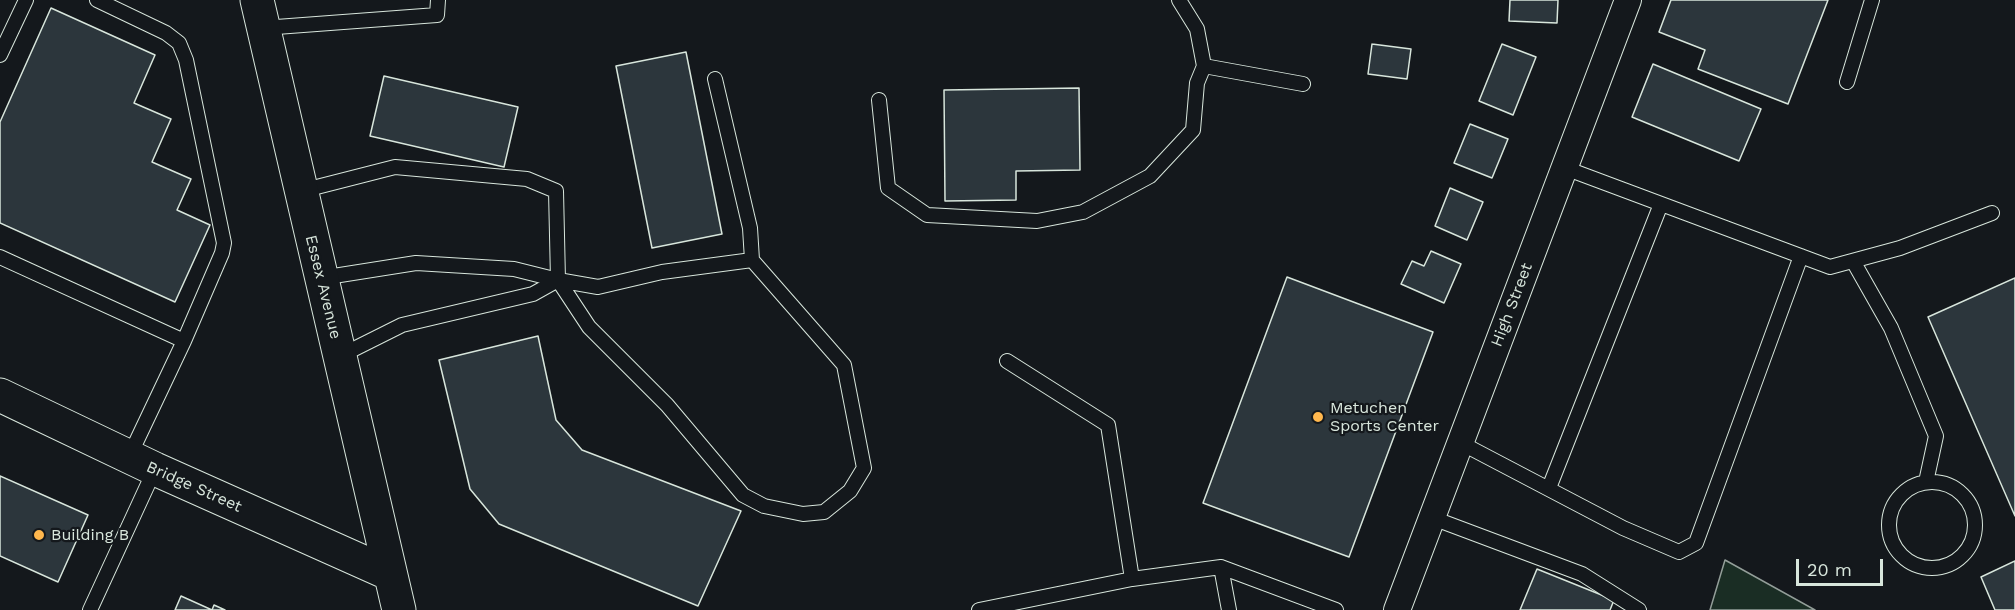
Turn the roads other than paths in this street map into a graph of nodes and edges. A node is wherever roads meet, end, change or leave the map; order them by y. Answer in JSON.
{"nodes":[{"id":1,"x":26,"y":0,"type":"edge"},
{"id":2,"x":97,"y":0,"type":"edge"},
{"id":3,"x":438,"y":0,"type":"edge"},
{"id":4,"x":1179,"y":0,"type":"edge"},
{"id":5,"x":1628,"y":0,"type":"edge"},
{"id":6,"x":1872,"y":0,"type":"edge"},
{"id":7,"x":260,"y":14,"type":"edge"},
{"id":8,"x":0,"y":55,"type":"edge"},
{"id":9,"x":1204,"y":66,"type":"junction"},
{"id":10,"x":715,"y":79,"type":"dead end"},
{"id":11,"x":1847,"y":82,"type":"dead end"},
{"id":12,"x":1303,"y":84,"type":"dead end"},
{"id":13,"x":879,"y":100,"type":"dead end"},
{"id":14,"x":1564,"y":168,"type":"junction"},
{"id":15,"x":299,"y":192,"type":"junction"},
{"id":16,"x":1661,"y":204,"type":"junction"},
{"id":17,"x":1992,"y":213,"type":"dead end"},
{"id":18,"x":0,"y":256,"type":"edge"},
{"id":19,"x":1800,"y":256,"type":"junction"},
{"id":20,"x":752,"y":260,"type":"junction"},
{"id":21,"x":1853,"y":261,"type":"junction"},
{"id":22,"x":321,"y":278,"type":"junction"},
{"id":23,"x":558,"y":280,"type":"junction"},
{"id":24,"x":184,"y":341,"type":"junction"},
{"id":25,"x":340,"y":356,"type":"junction"},
{"id":26,"x":1007,"y":361,"type":"dead end"},
{"id":27,"x":0,"y":395,"type":"edge"},
{"id":28,"x":1459,"y":442,"type":"junction"},
{"id":29,"x":142,"y":463,"type":"junction"},
{"id":30,"x":1926,"y":482,"type":"junction"},
{"id":31,"x":1550,"y":488,"type":"junction"},
{"id":32,"x":1430,"y":517,"type":"junction"},
{"id":33,"x":1221,"y":567,"type":"junction"},
{"id":34,"x":390,"y":574,"type":"junction"},
{"id":35,"x":1132,"y":579,"type":"junction"},
{"id":36,"x":90,"y":610,"type":"edge"},
{"id":37,"x":399,"y":610,"type":"edge"},
{"id":38,"x":979,"y":610,"type":"edge"},
{"id":39,"x":1229,"y":610,"type":"edge"},
{"id":40,"x":1336,"y":610,"type":"edge"},
{"id":41,"x":1397,"y":610,"type":"edge"},
{"id":42,"x":1639,"y":610,"type":"edge"}],
"edges":[{"from":1,"to":8,"type":"lane"},
{"from":2,"to":24,"type":"lane"},
{"from":3,"to":7,"type":"lane"},
{"from":4,"to":9,"type":"lane"},
{"from":5,"to":14,"type":"street","name":"High Street"},
{"from":6,"to":11,"type":"lane"},
{"from":7,"to":15,"type":"street","name":"Essex Avenue"},
{"from":9,"to":12,"type":"lane"},
{"from":9,"to":13,"type":"lane"},
{"from":10,"to":20,"type":"lane"},
{"from":14,"to":16,"type":"lane"},
{"from":14,"to":28,"type":"street","name":"High Street"},
{"from":15,"to":22,"type":"street","name":"Essex Avenue"},
{"from":15,"to":23,"type":"lane"},
{"from":16,"to":19,"type":"lane"},
{"from":16,"to":31,"type":"lane"},
{"from":17,"to":21,"type":"lane"},
{"from":18,"to":24,"type":"lane"},
{"from":19,"to":21,"type":"lane"},
{"from":19,"to":31,"type":"lane"},
{"from":20,"to":23,"type":"lane"},
{"from":20,"to":23,"type":"lane"},
{"from":21,"to":30,"type":"lane"},
{"from":22,"to":23,"type":"lane"},
{"from":22,"to":25,"type":"street","name":"Essex Avenue"},
{"from":23,"to":25,"type":"lane"},
{"from":24,"to":29,"type":"lane"},
{"from":25,"to":34,"type":"street","name":"Essex Avenue"},
{"from":26,"to":35,"type":"lane"},
{"from":27,"to":29,"type":"street","name":"Bridge Street"},
{"from":28,"to":31,"type":"lane"},
{"from":28,"to":32,"type":"street","name":"High Street"},
{"from":29,"to":34,"type":"street","name":"Bridge Street"},
{"from":29,"to":36,"type":"lane"},
{"from":30,"to":30,"type":"lane"},
{"from":32,"to":41,"type":"street","name":"High Street"},
{"from":32,"to":42,"type":"lane"},
{"from":33,"to":35,"type":"lane"},
{"from":33,"to":39,"type":"lane"},
{"from":33,"to":40,"type":"lane"},
{"from":34,"to":37,"type":"street","name":"Essex Avenue"},
{"from":35,"to":38,"type":"lane"}]}
